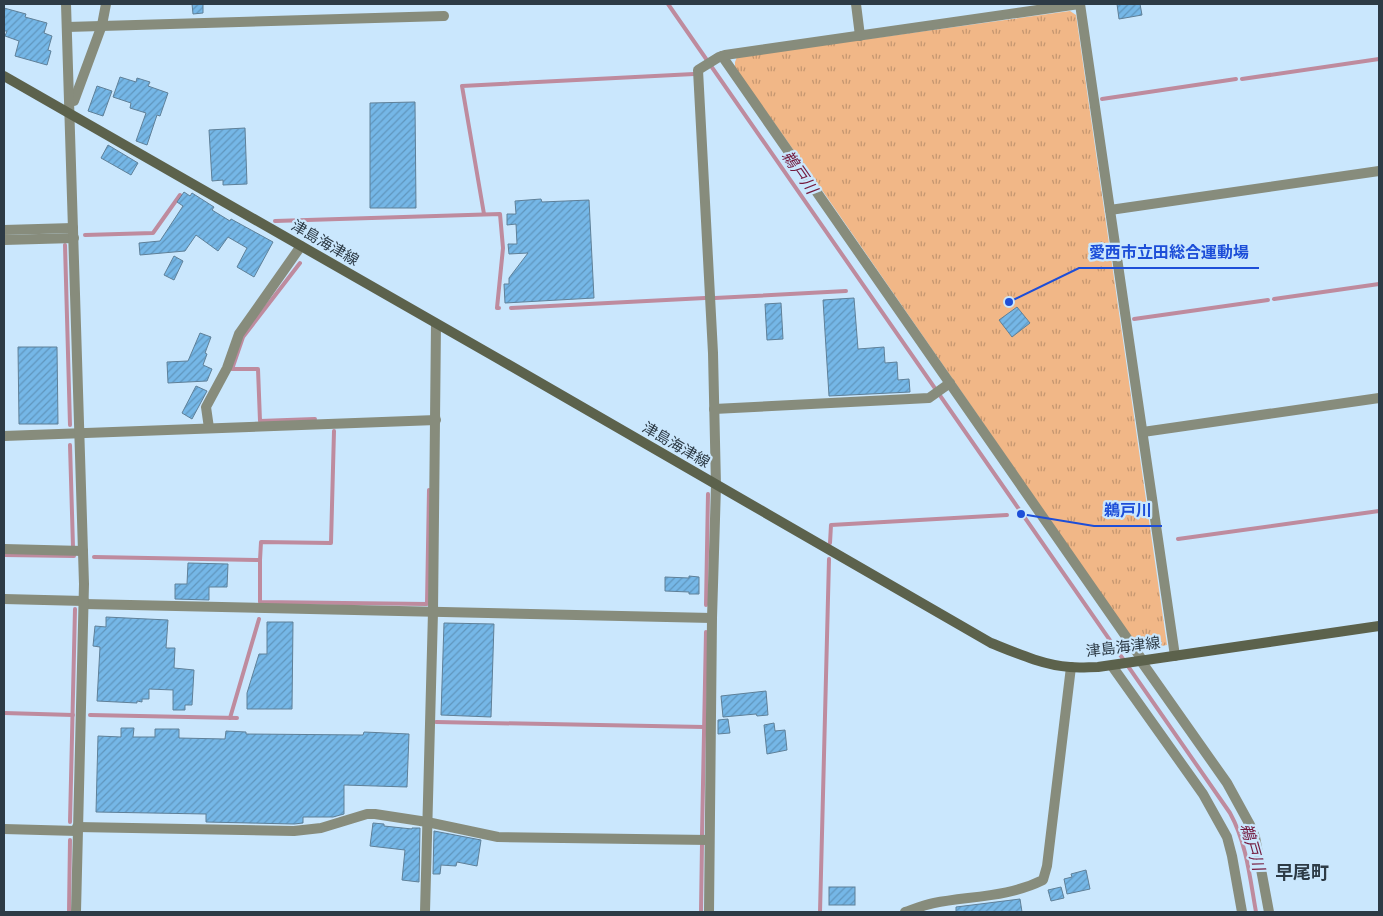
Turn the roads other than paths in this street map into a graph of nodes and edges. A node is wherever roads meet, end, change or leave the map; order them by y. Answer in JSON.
{"nodes":[{"id":1,"x":66,"y":4,"type":"edge"},
{"id":2,"x":106,"y":4,"type":"edge"},
{"id":3,"x":856,"y":4,"type":"edge"},
{"id":4,"x":1080,"y":4,"type":"edge"},
{"id":5,"x":444,"y":16,"type":"dead end"},
{"id":6,"x":102,"y":25,"type":"junction"},
{"id":7,"x":67,"y":27,"type":"junction"},
{"id":8,"x":860,"y":36,"type":"junction"},
{"id":9,"x":720,"y":56,"type":"junction"},
{"id":10,"x":4,"y":76,"type":"edge"},
{"id":11,"x":74,"y":101,"type":"dead end"},
{"id":12,"x":70,"y":114,"type":"junction"},
{"id":13,"x":1379,"y":171,"type":"edge"},
{"id":14,"x":1110,"y":210,"type":"junction"},
{"id":15,"x":4,"y":230,"type":"edge"},
{"id":16,"x":73,"y":233,"type":"junction"},
{"id":17,"x":4,"y":240,"type":"edge"},
{"id":18,"x":301,"y":246,"type":"junction"},
{"id":19,"x":436,"y":324,"type":"junction"},
{"id":20,"x":948,"y":385,"type":"junction"},
{"id":21,"x":1379,"y":398,"type":"edge"},
{"id":22,"x":714,"y":409,"type":"junction"},
{"id":23,"x":436,"y":420,"type":"junction"},
{"id":24,"x":209,"y":428,"type":"junction"},
{"id":25,"x":1143,"y":432,"type":"junction"},
{"id":26,"x":79,"y":434,"type":"junction"},
{"id":27,"x":4,"y":436,"type":"edge"},
{"id":28,"x":716,"y":486,"type":"junction"},
{"id":29,"x":4,"y":549,"type":"edge"},
{"id":30,"x":83,"y":551,"type":"junction"},
{"id":31,"x":4,"y":599,"type":"edge"},
{"id":32,"x":84,"y":602,"type":"junction"},
{"id":33,"x":432,"y":612,"type":"junction"},
{"id":34,"x":712,"y":618,"type":"junction"},
{"id":35,"x":1379,"y":626,"type":"edge"},
{"id":36,"x":1175,"y":656,"type":"junction"},
{"id":37,"x":1140,"y":661,"type":"junction"},
{"id":38,"x":1113,"y":665,"type":"junction"},
{"id":39,"x":1071,"y":667,"type":"junction"},
{"id":40,"x":427,"y":822,"type":"junction"},
{"id":41,"x":4,"y":829,"type":"edge"},
{"id":42,"x":77,"y":829,"type":"junction"},
{"id":43,"x":709,"y":840,"type":"junction"},
{"id":44,"x":76,"y":912,"type":"edge"},
{"id":45,"x":425,"y":912,"type":"edge"},
{"id":46,"x":708,"y":912,"type":"edge"},
{"id":47,"x":904,"y":912,"type":"edge"},
{"id":48,"x":1242,"y":912,"type":"edge"},
{"id":49,"x":1269,"y":912,"type":"edge"}],
"edges":[{"from":1,"to":7,"type":"street"},
{"from":2,"to":6,"type":"street"},
{"from":3,"to":8,"type":"street"},
{"from":4,"to":8,"type":"street"},
{"from":4,"to":14,"type":"street"},
{"from":5,"to":6,"type":"street"},
{"from":6,"to":7,"type":"street"},
{"from":6,"to":11,"type":"street"},
{"from":7,"to":12,"type":"street"},
{"from":8,"to":9,"type":"street"},
{"from":9,"to":20,"type":"street"},
{"from":9,"to":22,"type":"street"},
{"from":10,"to":12,"type":"main road","name":"津島海津線"},
{"from":12,"to":16,"type":"street"},
{"from":12,"to":18,"type":"main road","name":"津島海津線"},
{"from":13,"to":14,"type":"street"},
{"from":14,"to":25,"type":"street"},
{"from":15,"to":16,"type":"street"},
{"from":16,"to":17,"type":"street"},
{"from":16,"to":26,"type":"street"},
{"from":18,"to":19,"type":"main road","name":"津島海津線"},
{"from":18,"to":24,"type":"street"},
{"from":19,"to":23,"type":"street"},
{"from":19,"to":28,"type":"main road","name":"津島海津線"},
{"from":20,"to":22,"type":"street"},
{"from":20,"to":37,"type":"street"},
{"from":21,"to":25,"type":"street"},
{"from":22,"to":28,"type":"street"},
{"from":23,"to":24,"type":"street"},
{"from":23,"to":33,"type":"street"},
{"from":24,"to":26,"type":"street"},
{"from":25,"to":36,"type":"street"},
{"from":26,"to":27,"type":"street"},
{"from":26,"to":30,"type":"street"},
{"from":28,"to":34,"type":"street"},
{"from":28,"to":39,"type":"main road","name":"津島海津線"},
{"from":29,"to":30,"type":"street"},
{"from":30,"to":32,"type":"street"},
{"from":31,"to":32,"type":"street"},
{"from":32,"to":33,"type":"street"},
{"from":32,"to":42,"type":"street"},
{"from":33,"to":34,"type":"street"},
{"from":33,"to":40,"type":"street"},
{"from":34,"to":43,"type":"street"},
{"from":35,"to":36,"type":"main road","name":"津島海津線"},
{"from":36,"to":37,"type":"main road","name":"津島海津線"},
{"from":37,"to":38,"type":"main road","name":"津島海津線"},
{"from":37,"to":49,"type":"street"},
{"from":38,"to":39,"type":"main road","name":"津島海津線"},
{"from":38,"to":48,"type":"street"},
{"from":39,"to":47,"type":"street"},
{"from":40,"to":42,"type":"street"},
{"from":40,"to":43,"type":"street"},
{"from":40,"to":45,"type":"street"},
{"from":41,"to":42,"type":"street"},
{"from":42,"to":44,"type":"street"},
{"from":43,"to":46,"type":"street"}]}
